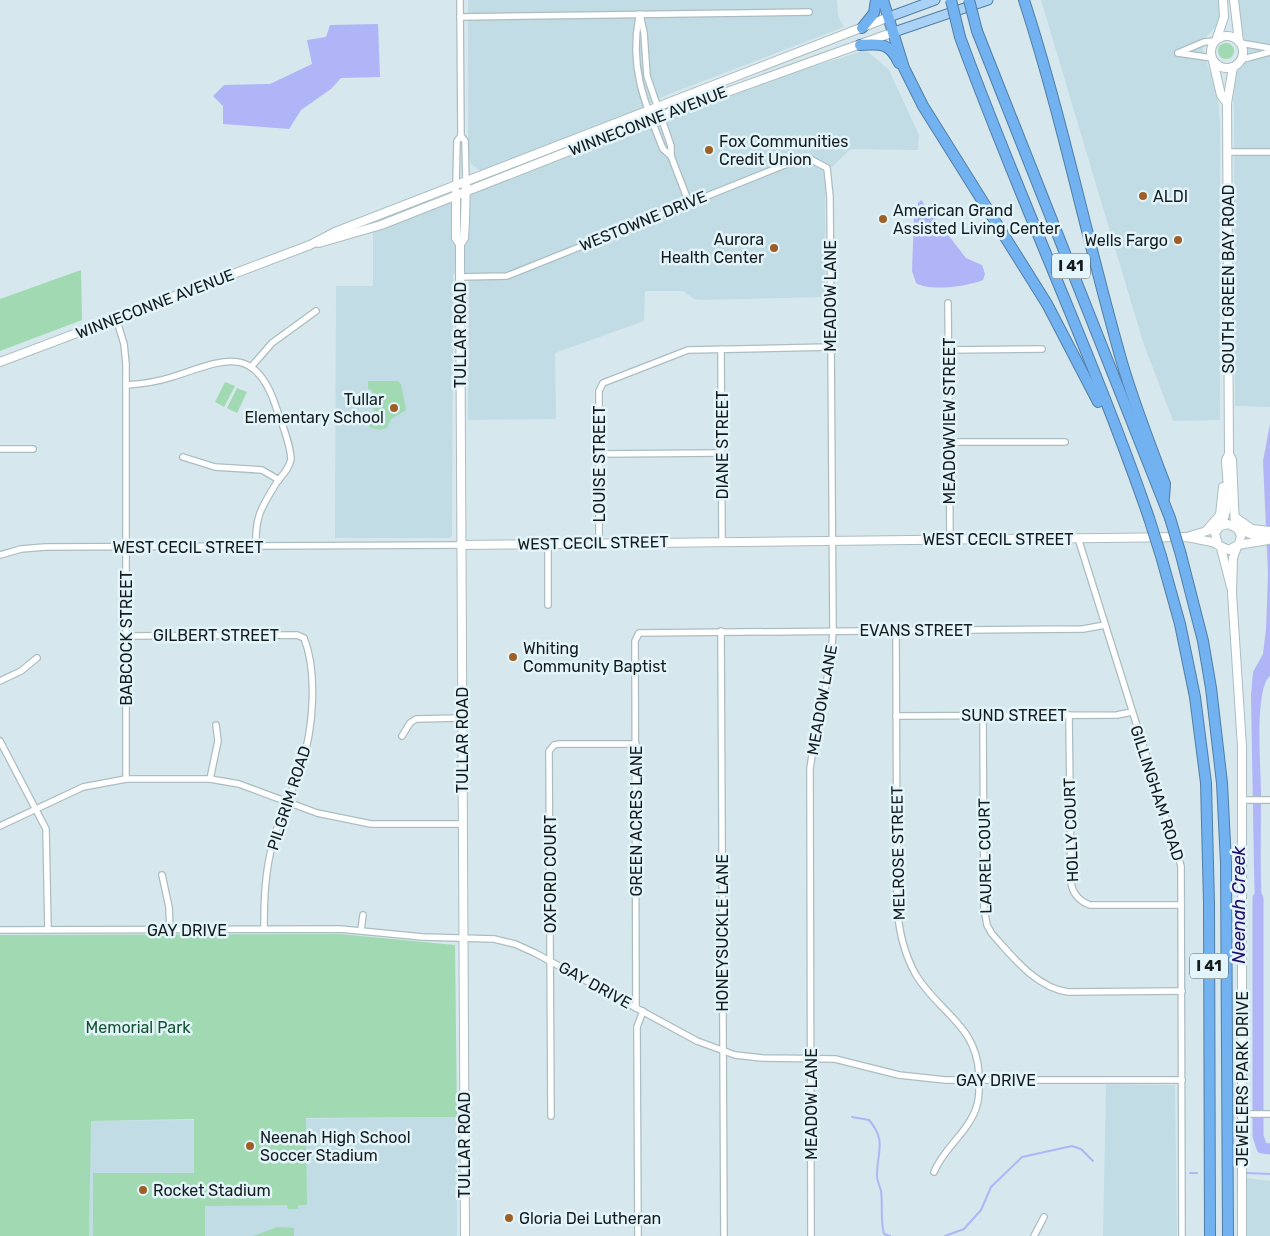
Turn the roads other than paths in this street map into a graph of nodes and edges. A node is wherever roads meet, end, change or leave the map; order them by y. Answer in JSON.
{"nodes":[{"id":1,"x":460,"y":0,"type":"edge"},
{"id":2,"x":876,"y":0,"type":"edge"},
{"id":3,"x":883,"y":0,"type":"edge"},
{"id":4,"x":935,"y":0,"type":"edge"},
{"id":5,"x":950,"y":0,"type":"edge"},
{"id":6,"x":969,"y":0,"type":"edge"},
{"id":7,"x":988,"y":0,"type":"edge"},
{"id":8,"x":1024,"y":0,"type":"edge"},
{"id":9,"x":1032,"y":0,"type":"edge"},
{"id":10,"x":1223,"y":0,"type":"edge"},
{"id":11,"x":1234,"y":0,"type":"edge"},
{"id":12,"x":809,"y":12,"type":"dead end"},
{"id":13,"x":640,"y":14,"type":"junction"},
{"id":14,"x":460,"y":17,"type":"junction"},
{"id":15,"x":889,"y":17,"type":"junction"},
{"id":16,"x":862,"y":28,"type":"junction"},
{"id":17,"x":894,"y":32,"type":"junction"},
{"id":18,"x":1216,"y":40,"type":"junction"},
{"id":19,"x":1240,"y":42,"type":"junction"},
{"id":20,"x":860,"y":44,"type":"junction"},
{"id":21,"x":1270,"y":50,"type":"edge"},
{"id":22,"x":1212,"y":60,"type":"junction"},
{"id":23,"x":1240,"y":60,"type":"junction"},
{"id":24,"x":1233,"y":67,"type":"junction"},
{"id":25,"x":904,"y":68,"type":"junction"},
{"id":26,"x":1046,"y":69,"type":"junction"},
{"id":27,"x":1226,"y":103,"type":"junction"},
{"id":28,"x":658,"y":106,"type":"junction"},
{"id":29,"x":648,"y":110,"type":"junction"},
{"id":30,"x":661,"y":116,"type":"junction"},
{"id":31,"x":652,"y":119,"type":"junction"},
{"id":32,"x":461,"y":136,"type":"junction"},
{"id":33,"x":1228,"y":152,"type":"junction"},
{"id":34,"x":1270,"y":152,"type":"edge"},
{"id":35,"x":672,"y":156,"type":"junction"},
{"id":36,"x":825,"y":165,"type":"joint"},
{"id":37,"x":466,"y":181,"type":"junction"},
{"id":38,"x":456,"y":185,"type":"junction"},
{"id":39,"x":466,"y":192,"type":"junction"},
{"id":40,"x":456,"y":196,"type":"junction"},
{"id":41,"x":689,"y":202,"type":"junction"},
{"id":42,"x":460,"y":244,"type":"junction"},
{"id":43,"x":310,"y":245,"type":"junction"},
{"id":44,"x":460,"y":277,"type":"junction"},
{"id":45,"x":948,"y":303,"type":"dead end"},
{"id":46,"x":316,"y":311,"type":"dead end"},
{"id":47,"x":116,"y":318,"type":"junction"},
{"id":48,"x":830,"y":347,"type":"junction"},
{"id":49,"x":722,"y":349,"type":"junction"},
{"id":50,"x":1042,"y":349,"type":"dead end"},
{"id":51,"x":949,"y":350,"type":"junction"},
{"id":52,"x":0,"y":362,"type":"edge"},
{"id":53,"x":251,"y":366,"type":"junction"},
{"id":54,"x":126,"y":385,"type":"junction"},
{"id":55,"x":1118,"y":436,"type":"junction"},
{"id":56,"x":949,"y":442,"type":"junction"},
{"id":57,"x":1065,"y":442,"type":"dead end"},
{"id":58,"x":0,"y":449,"type":"edge"},
{"id":59,"x":32,"y":449,"type":"dead end"},
{"id":60,"x":721,"y":453,"type":"junction"},
{"id":61,"x":599,"y":454,"type":"junction"},
{"id":62,"x":183,"y":457,"type":"dead end"},
{"id":63,"x":1227,"y":457,"type":"junction"},
{"id":64,"x":279,"y":480,"type":"junction"},
{"id":65,"x":1164,"y":501,"type":"junction"},
{"id":66,"x":1235,"y":517,"type":"junction"},
{"id":67,"x":1237,"y":527,"type":"junction"},
{"id":68,"x":1219,"y":528,"type":"junction"},
{"id":69,"x":1206,"y":531,"type":"junction"},
{"id":70,"x":1267,"y":535,"type":"edge"},
{"id":71,"x":1188,"y":537,"type":"junction"},
{"id":72,"x":1078,"y":538,"type":"junction"},
{"id":73,"x":950,"y":539,"type":"junction"},
{"id":74,"x":831,"y":540,"type":"junction"},
{"id":75,"x":722,"y":541,"type":"junction"},
{"id":76,"x":548,"y":543,"type":"junction"},
{"id":77,"x":599,"y":543,"type":"junction"},
{"id":78,"x":460,"y":545,"type":"junction"},
{"id":79,"x":126,"y":546,"type":"junction"},
{"id":80,"x":1220,"y":546,"type":"junction"},
{"id":81,"x":1237,"y":546,"type":"junction"},
{"id":82,"x":256,"y":547,"type":"junction"},
{"id":83,"x":0,"y":554,"type":"edge"},
{"id":84,"x":1232,"y":593,"type":"junction"},
{"id":85,"x":548,"y":605,"type":"dead end"},
{"id":86,"x":1105,"y":625,"type":"junction"},
{"id":87,"x":833,"y":630,"type":"junction"},
{"id":88,"x":896,"y":630,"type":"junction"},
{"id":89,"x":721,"y":631,"type":"junction"},
{"id":90,"x":637,"y":634,"type":"joint"},
{"id":91,"x":126,"y":636,"type":"junction"},
{"id":92,"x":304,"y":638,"type":"joint"},
{"id":93,"x":37,"y":658,"type":"dead end"},
{"id":94,"x":0,"y":681,"type":"edge"},
{"id":95,"x":1132,"y":712,"type":"junction"},
{"id":96,"x":1069,"y":715,"type":"junction"},
{"id":97,"x":896,"y":716,"type":"junction"},
{"id":98,"x":983,"y":716,"type":"junction"},
{"id":99,"x":462,"y":718,"type":"junction"},
{"id":100,"x":216,"y":725,"type":"dead end"},
{"id":101,"x":402,"y":736,"type":"dead end"},
{"id":102,"x":0,"y":741,"type":"edge"},
{"id":103,"x":636,"y":744,"type":"junction"},
{"id":104,"x":126,"y":779,"type":"junction"},
{"id":105,"x":210,"y":779,"type":"junction"},
{"id":106,"x":1246,"y":800,"type":"junction"},
{"id":107,"x":1269,"y":800,"type":"edge"},
{"id":108,"x":288,"y":801,"type":"junction"},
{"id":109,"x":37,"y":809,"type":"junction"},
{"id":110,"x":462,"y":824,"type":"junction"},
{"id":111,"x":0,"y":826,"type":"edge"},
{"id":112,"x":162,"y":875,"type":"dead end"},
{"id":113,"x":1181,"y":905,"type":"junction"},
{"id":114,"x":363,"y":914,"type":"dead end"},
{"id":115,"x":264,"y":929,"type":"junction"},
{"id":116,"x":0,"y":930,"type":"edge"},
{"id":117,"x":48,"y":930,"type":"junction"},
{"id":118,"x":170,"y":930,"type":"junction"},
{"id":119,"x":361,"y":930,"type":"junction"},
{"id":120,"x":463,"y":938,"type":"junction"},
{"id":121,"x":551,"y":961,"type":"junction"},
{"id":122,"x":1182,"y":991,"type":"junction"},
{"id":123,"x":636,"y":1008,"type":"junction"},
{"id":124,"x":644,"y":1012,"type":"junction"},
{"id":125,"x":723,"y":1052,"type":"junction"},
{"id":126,"x":810,"y":1058,"type":"junction"},
{"id":127,"x":979,"y":1080,"type":"junction"},
{"id":128,"x":1182,"y":1080,"type":"junction"},
{"id":129,"x":1246,"y":1114,"type":"junction"},
{"id":130,"x":1270,"y":1114,"type":"edge"},
{"id":131,"x":550,"y":1116,"type":"dead end"},
{"id":132,"x":934,"y":1172,"type":"dead end"},
{"id":133,"x":1044,"y":1217,"type":"dead end"},
{"id":134,"x":465,"y":1236,"type":"edge"},
{"id":135,"x":638,"y":1236,"type":"edge"},
{"id":136,"x":724,"y":1236,"type":"edge"},
{"id":137,"x":811,"y":1236,"type":"edge"},
{"id":138,"x":1034,"y":1236,"type":"edge"},
{"id":139,"x":1182,"y":1236,"type":"edge"},
{"id":140,"x":1210,"y":1236,"type":"edge"},
{"id":141,"x":1228,"y":1236,"type":"edge"},
{"id":142,"x":1242,"y":1236,"type":"edge"}],
"edges":[{"from":1,"to":14,"type":"street","name":"TULLAR ROAD"},
{"from":2,"to":16,"type":"highway"},
{"from":3,"to":15,"type":"highway"},
{"from":4,"to":15,"type":"main road","name":"WINNECONNE AVENUE"},
{"from":5,"to":55,"type":"highway","number":"I 41","bridge":true},
{"from":6,"to":65,"type":"highway","number":"I 41","bridge":true},
{"from":7,"to":17,"type":"main road","name":"WINNECONNE AVENUE"},
{"from":8,"to":26,"type":"highway"},
{"from":9,"to":26,"type":"highway"},
{"from":10,"to":18,"type":"main road"},
{"from":11,"to":19,"type":"main road"},
{"from":12,"to":13,"type":"street"},
{"from":13,"to":14,"type":"street"},
{"from":13,"to":28,"type":"street"},
{"from":13,"to":29,"type":"street"},
{"from":14,"to":32,"type":"street","name":"TULLAR ROAD"},
{"from":15,"to":16,"type":"main road","name":"WINNECONNE AVENUE"},
{"from":15,"to":17,"type":"highway"},
{"from":16,"to":28,"type":"main road","name":"WINNECONNE AVENUE"},
{"from":17,"to":20,"type":"main road","name":"WINNECONNE AVENUE"},
{"from":17,"to":25,"type":"highway"},
{"from":18,"to":19,"type":"main road"},
{"from":18,"to":22,"type":"main road"},
{"from":18,"to":22,"type":"street"},
{"from":19,"to":21,"type":"street"},
{"from":19,"to":23,"type":"main road"},
{"from":20,"to":25,"type":"highway"},
{"from":20,"to":30,"type":"main road","name":"WINNECONNE AVENUE"},
{"from":21,"to":23,"type":"street"},
{"from":22,"to":24,"type":"main road"},
{"from":22,"to":27,"type":"main road","name":"SOUTH GREEN BAY ROAD"},
{"from":23,"to":24,"type":"main road"},
{"from":24,"to":27,"type":"main road","name":"SOUTH GREEN BAY ROAD"},
{"from":25,"to":55,"type":"highway"},
{"from":26,"to":65,"type":"highway"},
{"from":27,"to":33,"type":"main road","name":"SOUTH GREEN BAY ROAD"},
{"from":28,"to":29,"type":"main road","name":"WINNECONNE AVENUE"},
{"from":28,"to":30,"type":"street"},
{"from":29,"to":31,"type":"street"},
{"from":29,"to":37,"type":"main road","name":"WINNECONNE AVENUE"},
{"from":30,"to":31,"type":"main road","name":"WINNECONNE AVENUE"},
{"from":30,"to":35,"type":"street"},
{"from":31,"to":35,"type":"street"},
{"from":31,"to":39,"type":"main road","name":"WINNECONNE AVENUE"},
{"from":32,"to":37,"type":"street","name":"TULLAR ROAD"},
{"from":32,"to":38,"type":"street","name":"TULLAR ROAD"},
{"from":33,"to":34,"type":"street"},
{"from":33,"to":63,"type":"main road","name":"SOUTH GREEN BAY ROAD"},
{"from":35,"to":41,"type":"street"},
{"from":36,"to":41,"type":"street","name":"WESTOWNE DRIVE"},
{"from":36,"to":48,"type":"street","name":"MEADOW LANE"},
{"from":37,"to":38,"type":"main road","name":"WINNECONNE AVENUE"},
{"from":37,"to":39,"type":"main road","name":"TULLAR ROAD"},
{"from":38,"to":40,"type":"main road","name":"TULLAR ROAD"},
{"from":38,"to":43,"type":"main road","name":"WINNECONNE AVENUE"},
{"from":39,"to":40,"type":"main road","name":"WINNECONNE AVENUE"},
{"from":39,"to":42,"type":"main road","name":"TULLAR ROAD"},
{"from":40,"to":42,"type":"main road","name":"TULLAR ROAD"},
{"from":40,"to":43,"type":"main road","name":"WINNECONNE AVENUE"},
{"from":41,"to":44,"type":"street","name":"WESTOWNE DRIVE"},
{"from":42,"to":44,"type":"main road","name":"TULLAR ROAD"},
{"from":43,"to":47,"type":"main road","name":"WINNECONNE AVENUE"},
{"from":44,"to":78,"type":"main road","name":"TULLAR ROAD"},
{"from":45,"to":51,"type":"street","name":"MEADOWVIEW STREET"},
{"from":46,"to":53,"type":"street"},
{"from":47,"to":52,"type":"main road","name":"WINNECONNE AVENUE"},
{"from":47,"to":54,"type":"street","name":"BABCOCK STREET"},
{"from":48,"to":49,"type":"street"},
{"from":48,"to":74,"type":"street","name":"MEADOW LANE"},
{"from":49,"to":60,"type":"street","name":"DIANE STREET"},
{"from":49,"to":61,"type":"street","name":"LOUISE STREET"},
{"from":50,"to":51,"type":"street"},
{"from":51,"to":56,"type":"street","name":"MEADOWVIEW STREET"},
{"from":53,"to":54,"type":"street"},
{"from":53,"to":64,"type":"street"},
{"from":54,"to":79,"type":"street","name":"BABCOCK STREET"},
{"from":55,"to":140,"type":"highway","number":"I 41","bridge":true},
{"from":56,"to":57,"type":"street"},
{"from":56,"to":73,"type":"street","name":"MEADOWVIEW STREET"},
{"from":58,"to":59,"type":"street"},
{"from":60,"to":61,"type":"street"},
{"from":60,"to":75,"type":"street","name":"DIANE STREET"},
{"from":61,"to":77,"type":"street","name":"LOUISE STREET"},
{"from":62,"to":64,"type":"street"},
{"from":63,"to":66,"type":"main road","name":"SOUTH GREEN BAY ROAD"},
{"from":63,"to":68,"type":"main road","name":"SOUTH GREEN BAY ROAD"},
{"from":63,"to":69,"type":"main road"},
{"from":64,"to":82,"type":"street"},
{"from":65,"to":141,"type":"highway","number":"I 41","bridge":true},
{"from":66,"to":67,"type":"main road","name":"SOUTH GREEN BAY ROAD"},
{"from":66,"to":70,"type":"main road"},
{"from":67,"to":68,"type":"main road"},
{"from":67,"to":70,"type":"main road"},
{"from":67,"to":81,"type":"main road"},
{"from":68,"to":69,"type":"main road","name":"WEST CECIL STREET"},
{"from":68,"to":80,"type":"main road"},
{"from":69,"to":71,"type":"main road","name":"WEST CECIL STREET"},
{"from":70,"to":81,"type":"main road"},
{"from":71,"to":72,"type":"main road","name":"WEST CECIL STREET"},
{"from":71,"to":80,"type":"main road","name":"WEST CECIL STREET"},
{"from":72,"to":73,"type":"main road","name":"WEST CECIL STREET"},
{"from":72,"to":86,"type":"street","name":"GILLINGHAM ROAD"},
{"from":73,"to":74,"type":"main road","name":"WEST CECIL STREET"},
{"from":74,"to":75,"type":"main road","name":"WEST CECIL STREET"},
{"from":74,"to":87,"type":"street","name":"MEADOW LANE"},
{"from":75,"to":77,"type":"main road","name":"WEST CECIL STREET"},
{"from":76,"to":77,"type":"main road","name":"WEST CECIL STREET"},
{"from":76,"to":78,"type":"main road","name":"WEST CECIL STREET"},
{"from":76,"to":85,"type":"street"},
{"from":78,"to":82,"type":"street","name":"WEST CECIL STREET"},
{"from":78,"to":99,"type":"main road","name":"TULLAR ROAD"},
{"from":79,"to":82,"type":"street","name":"WEST CECIL STREET"},
{"from":79,"to":83,"type":"street","name":"WEST CECIL STREET"},
{"from":79,"to":91,"type":"street","name":"BABCOCK STREET"},
{"from":80,"to":81,"type":"main road"},
{"from":80,"to":84,"type":"main road","name":"JEWELERS PARK DRIVE"},
{"from":81,"to":84,"type":"main road","name":"JEWELERS PARK DRIVE"},
{"from":84,"to":106,"type":"main road","name":"JEWELERS PARK DRIVE"},
{"from":86,"to":88,"type":"street","name":"EVANS STREET"},
{"from":86,"to":95,"type":"street","name":"GILLINGHAM ROAD"},
{"from":87,"to":88,"type":"street","name":"EVANS STREET"},
{"from":87,"to":89,"type":"street","name":"EVANS STREET"},
{"from":87,"to":126,"type":"street","name":"MEADOW LANE"},
{"from":88,"to":97,"type":"street","name":"MELROSE STREET"},
{"from":89,"to":90,"type":"street","name":"EVANS STREET"},
{"from":89,"to":125,"type":"street","name":"HONEYSUCKLE LANE"},
{"from":90,"to":103,"type":"street","name":"GREEN ACRES LANE"},
{"from":91,"to":92,"type":"street","name":"GILBERT STREET"},
{"from":91,"to":104,"type":"street","name":"BABCOCK STREET"},
{"from":92,"to":108,"type":"street","name":"PILGRIM ROAD"},
{"from":93,"to":94,"type":"street"},
{"from":95,"to":96,"type":"street","name":"SUND STREET"},
{"from":95,"to":113,"type":"street","name":"GILLINGHAM ROAD"},
{"from":96,"to":98,"type":"street","name":"SUND STREET"},
{"from":96,"to":113,"type":"street","name":"HOLLY COURT"},
{"from":97,"to":98,"type":"street","name":"SUND STREET"},
{"from":97,"to":127,"type":"street","name":"MELROSE STREET"},
{"from":98,"to":122,"type":"street","name":"LAUREL COURT"},
{"from":99,"to":101,"type":"street"},
{"from":99,"to":110,"type":"main road","name":"TULLAR ROAD"},
{"from":100,"to":105,"type":"street"},
{"from":102,"to":109,"type":"street"},
{"from":103,"to":121,"type":"street","name":"OXFORD COURT"},
{"from":103,"to":123,"type":"street","name":"GREEN ACRES LANE"},
{"from":104,"to":105,"type":"street"},
{"from":104,"to":109,"type":"street"},
{"from":105,"to":108,"type":"street"},
{"from":106,"to":107,"type":"street"},
{"from":106,"to":129,"type":"main road","name":"JEWELERS PARK DRIVE"},
{"from":108,"to":110,"type":"street"},
{"from":108,"to":115,"type":"street","name":"PILGRIM ROAD"},
{"from":109,"to":111,"type":"street"},
{"from":109,"to":117,"type":"street"},
{"from":110,"to":120,"type":"main road","name":"TULLAR ROAD"},
{"from":112,"to":118,"type":"street"},
{"from":113,"to":122,"type":"street","name":"GILLINGHAM ROAD"},
{"from":114,"to":119,"type":"street"},
{"from":115,"to":118,"type":"street","name":"GAY DRIVE"},
{"from":115,"to":119,"type":"street","name":"GAY DRIVE"},
{"from":116,"to":117,"type":"street","name":"GAY DRIVE"},
{"from":117,"to":118,"type":"street","name":"GAY DRIVE"},
{"from":119,"to":120,"type":"street","name":"GAY DRIVE"},
{"from":120,"to":121,"type":"street","name":"GAY DRIVE"},
{"from":120,"to":134,"type":"main road","name":"TULLAR ROAD"},
{"from":121,"to":123,"type":"street","name":"GAY DRIVE"},
{"from":121,"to":131,"type":"street","name":"OXFORD COURT"},
{"from":122,"to":128,"type":"street","name":"GILLINGHAM ROAD"},
{"from":123,"to":124,"type":"street","name":"GAY DRIVE"},
{"from":124,"to":125,"type":"street","name":"GAY DRIVE"},
{"from":124,"to":135,"type":"street"},
{"from":125,"to":126,"type":"street","name":"GAY DRIVE"},
{"from":125,"to":136,"type":"street","name":"HONEYSUCKLE LANE"},
{"from":126,"to":127,"type":"street","name":"GAY DRIVE"},
{"from":126,"to":137,"type":"street","name":"MEADOW LANE"},
{"from":127,"to":128,"type":"street","name":"GAY DRIVE"},
{"from":127,"to":132,"type":"street","name":"MELROSE STREET"},
{"from":128,"to":139,"type":"street","name":"GILLINGHAM ROAD"},
{"from":129,"to":130,"type":"street"},
{"from":129,"to":142,"type":"main road","name":"JEWELERS PARK DRIVE"},
{"from":133,"to":138,"type":"street"}]}
